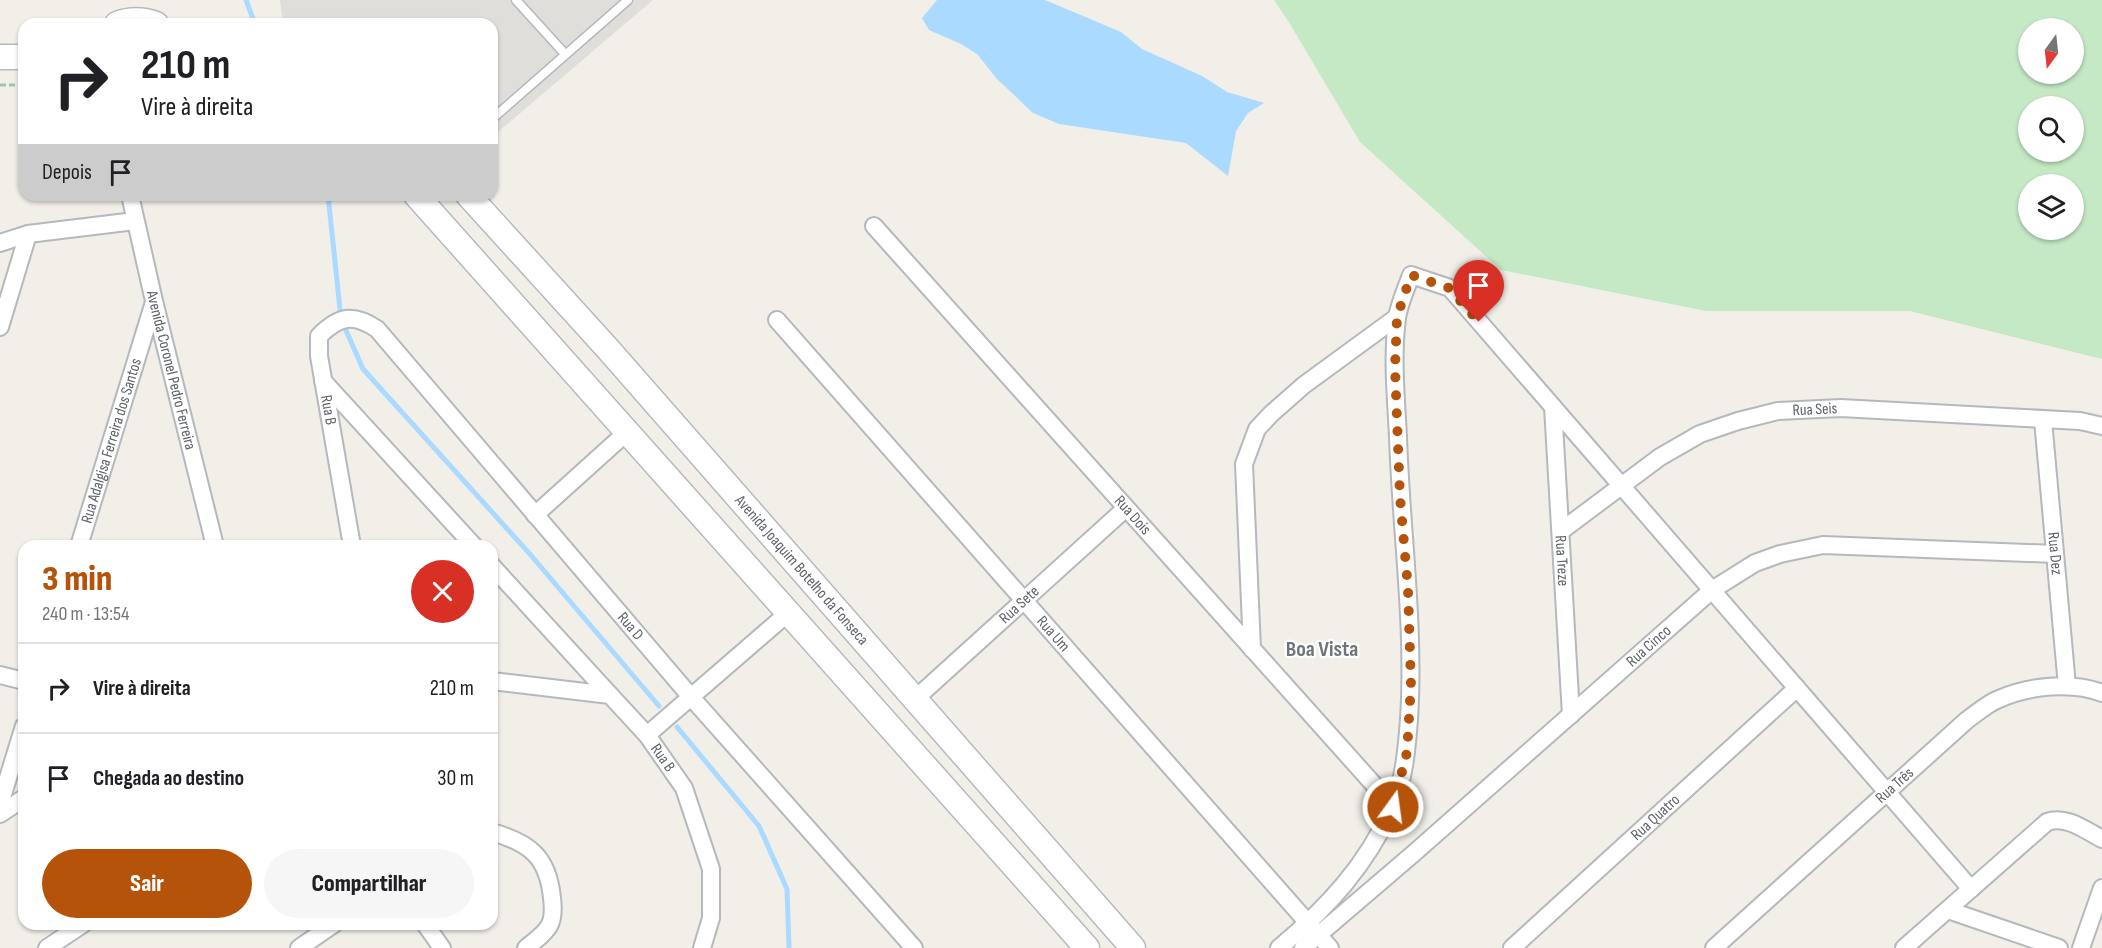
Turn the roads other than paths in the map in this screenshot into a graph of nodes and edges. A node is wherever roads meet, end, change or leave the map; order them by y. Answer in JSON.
{"nodes":[{"id":1,"x":516,"y":0,"type":"edge"},
{"id":2,"x":628,"y":0,"type":"edge"},
{"id":3,"x":565,"y":54,"type":"junction"},
{"id":4,"x":0,"y":57,"type":"edge"},
{"id":5,"x":18,"y":57,"type":"edge"},
{"id":6,"x":498,"y":114,"type":"edge"},
{"id":7,"x":131,"y":201,"type":"edge"},
{"id":8,"x":421,"y":201,"type":"edge"},
{"id":9,"x":473,"y":201,"type":"edge"},
{"id":10,"x":135,"y":221,"type":"junction"},
{"id":11,"x":874,"y":226,"type":"dead end"},
{"id":12,"x":28,"y":234,"type":"junction"},
{"id":13,"x":0,"y":243,"type":"edge"},
{"id":14,"x":154,"y":301,"type":"junction"},
{"id":15,"x":1397,"y":317,"type":"junction"},
{"id":16,"x":341,"y":319,"type":"joint"},
{"id":17,"x":777,"y":320,"type":"dead end"},
{"id":18,"x":0,"y":327,"type":"edge"},
{"id":19,"x":323,"y":381,"type":"junction"},
{"id":20,"x":1553,"y":407,"type":"junction"},
{"id":21,"x":2043,"y":420,"type":"junction"},
{"id":22,"x":2102,"y":426,"type":"edge"},
{"id":23,"x":627,"y":432,"type":"junction"},
{"id":24,"x":1621,"y":485,"type":"junction"},
{"id":25,"x":1126,"y":508,"type":"junction"},
{"id":26,"x":535,"y":515,"type":"junction"},
{"id":27,"x":1561,"y":531,"type":"junction"},
{"id":28,"x":81,"y":540,"type":"edge"},
{"id":29,"x":214,"y":540,"type":"edge"},
{"id":30,"x":351,"y":540,"type":"edge"},
{"id":31,"x":469,"y":540,"type":"edge"},
{"id":32,"x":2055,"y":554,"type":"junction"},
{"id":33,"x":498,"y":573,"type":"edge"},
{"id":34,"x":1712,"y":590,"type":"junction"},
{"id":35,"x":1024,"y":601,"type":"junction"},
{"id":36,"x":788,"y":613,"type":"junction"},
{"id":37,"x":1252,"y":649,"type":"junction"},
{"id":38,"x":0,"y":675,"type":"edge"},
{"id":39,"x":18,"y":680,"type":"edge"},
{"id":40,"x":498,"y":682,"type":"edge"},
{"id":41,"x":2067,"y":686,"type":"junction"},
{"id":42,"x":1797,"y":688,"type":"junction"},
{"id":43,"x":2102,"y":693,"type":"edge"},
{"id":44,"x":610,"y":695,"type":"junction"},
{"id":45,"x":691,"y":697,"type":"junction"},
{"id":46,"x":914,"y":700,"type":"junction"},
{"id":47,"x":1570,"y":715,"type":"junction"},
{"id":48,"x":647,"y":735,"type":"junction"},
{"id":49,"x":18,"y":746,"type":"edge"},
{"id":50,"x":1887,"y":792,"type":"junction"},
{"id":51,"x":18,"y":802,"type":"edge"},
{"id":52,"x":0,"y":804,"type":"edge"},
{"id":53,"x":1393,"y":807,"type":"junction"},
{"id":54,"x":0,"y":814,"type":"edge"},
{"id":55,"x":498,"y":834,"type":"edge"},
{"id":56,"x":2102,"y":839,"type":"edge"},
{"id":57,"x":2102,"y":888,"type":"edge"},
{"id":58,"x":1971,"y":889,"type":"junction"},
{"id":59,"x":1948,"y":910,"type":"junction"},
{"id":60,"x":1314,"y":929,"type":"junction"},
{"id":61,"x":74,"y":930,"type":"edge"},
{"id":62,"x":325,"y":930,"type":"edge"},
{"id":63,"x":430,"y":930,"type":"edge"},
{"id":64,"x":47,"y":948,"type":"edge"},
{"id":65,"x":299,"y":948,"type":"edge"},
{"id":66,"x":442,"y":948,"type":"edge"},
{"id":67,"x":526,"y":948,"type":"edge"},
{"id":68,"x":702,"y":948,"type":"edge"},
{"id":69,"x":914,"y":948,"type":"edge"},
{"id":70,"x":1087,"y":948,"type":"edge"},
{"id":71,"x":1132,"y":948,"type":"edge"},
{"id":72,"x":1279,"y":948,"type":"edge"},
{"id":73,"x":1303,"y":948,"type":"edge"},
{"id":74,"x":1330,"y":948,"type":"edge"},
{"id":75,"x":1512,"y":948,"type":"edge"},
{"id":76,"x":1714,"y":948,"type":"edge"},
{"id":77,"x":1904,"y":948,"type":"edge"},
{"id":78,"x":2059,"y":948,"type":"edge"},
{"id":79,"x":2081,"y":948,"type":"edge"}],
"edges":[{"from":1,"to":3,"type":"lane"},
{"from":2,"to":3,"type":"lane"},
{"from":3,"to":6,"type":"lane"},
{"from":4,"to":5,"type":"street"},
{"from":7,"to":10,"type":"street","name":"Avenida Coronel Pedro Ferreira"},
{"from":8,"to":23,"type":"street"},
{"from":9,"to":46,"type":"street","name":"Avenida Joaquim Botelho da Fonseca"},
{"from":10,"to":12,"type":"street"},
{"from":10,"to":14,"type":"street","name":"Avenida Coronel Pedro Ferreira"},
{"from":11,"to":25,"type":"street","name":"Rua Dois"},
{"from":12,"to":13,"type":"street"},
{"from":12,"to":18,"type":"street"},
{"from":14,"to":28,"type":"street","name":"Rua Adalgisa Ferreira dos Santos"},
{"from":14,"to":29,"type":"street","name":"Avenida Coronel Pedro Ferreira"},
{"from":15,"to":20,"type":"street"},
{"from":15,"to":37,"type":"street"},
{"from":15,"to":53,"type":"street"},
{"from":16,"to":19,"type":"street","name":"Rua B"},
{"from":16,"to":26,"type":"street","name":"Rua D"},
{"from":17,"to":35,"type":"street","name":"Rua Um"},
{"from":19,"to":30,"type":"street","name":"Rua B"},
{"from":19,"to":31,"type":"street"},
{"from":20,"to":24,"type":"street"},
{"from":20,"to":27,"type":"street","name":"Rua Treze"},
{"from":21,"to":22,"type":"street","name":"Rua Seis"},
{"from":21,"to":24,"type":"street","name":"Rua Seis"},
{"from":21,"to":32,"type":"street","name":"Rua Dez"},
{"from":23,"to":26,"type":"street"},
{"from":23,"to":36,"type":"street"},
{"from":24,"to":27,"type":"street","name":"Rua Seis"},
{"from":24,"to":34,"type":"street"},
{"from":25,"to":35,"type":"street","name":"Rua Sete"},
{"from":25,"to":37,"type":"street","name":"Rua Dois"},
{"from":26,"to":45,"type":"street","name":"Rua D"},
{"from":27,"to":47,"type":"street","name":"Rua Treze"},
{"from":32,"to":34,"type":"street","name":"Rua Cinco"},
{"from":32,"to":41,"type":"street","name":"Rua Dez"},
{"from":33,"to":44,"type":"street","name":"Rua B"},
{"from":34,"to":42,"type":"street"},
{"from":34,"to":47,"type":"street","name":"Rua Cinco"},
{"from":35,"to":46,"type":"street","name":"Rua Sete"},
{"from":35,"to":60,"type":"street","name":"Rua Um"},
{"from":36,"to":45,"type":"street"},
{"from":36,"to":70,"type":"street"},
{"from":37,"to":53,"type":"street","name":"Rua Dois"},
{"from":38,"to":39,"type":"street"},
{"from":40,"to":44,"type":"street"},
{"from":41,"to":43,"type":"street","name":"Rua Três"},
{"from":41,"to":50,"type":"street","name":"Rua Três"},
{"from":42,"to":50,"type":"street"},
{"from":42,"to":75,"type":"street","name":"Rua Quatro"},
{"from":44,"to":48,"type":"street","name":"Rua B"},
{"from":45,"to":48,"type":"street"},
{"from":45,"to":69,"type":"street","name":"Rua D"},
{"from":46,"to":71,"type":"street","name":"Avenida Joaquim Botelho da Fonseca"},
{"from":47,"to":60,"type":"street","name":"Rua Cinco"},
{"from":48,"to":68,"type":"street","name":"Rua B"},
{"from":49,"to":52,"type":"street"},
{"from":50,"to":58,"type":"street"},
{"from":50,"to":76,"type":"street","name":"Rua Três"},
{"from":51,"to":54,"type":"street"},
{"from":53,"to":60,"type":"street"},
{"from":55,"to":67,"type":"street"},
{"from":56,"to":58,"type":"street"},
{"from":57,"to":79,"type":"street"},
{"from":58,"to":59,"type":"street"},
{"from":59,"to":77,"type":"street"},
{"from":59,"to":78,"type":"street"},
{"from":60,"to":72,"type":"street"},
{"from":60,"to":73,"type":"street"},
{"from":60,"to":74,"type":"street","name":"Rua Um"},
{"from":61,"to":64,"type":"street"},
{"from":62,"to":65,"type":"street"},
{"from":63,"to":66,"type":"street"}]}
